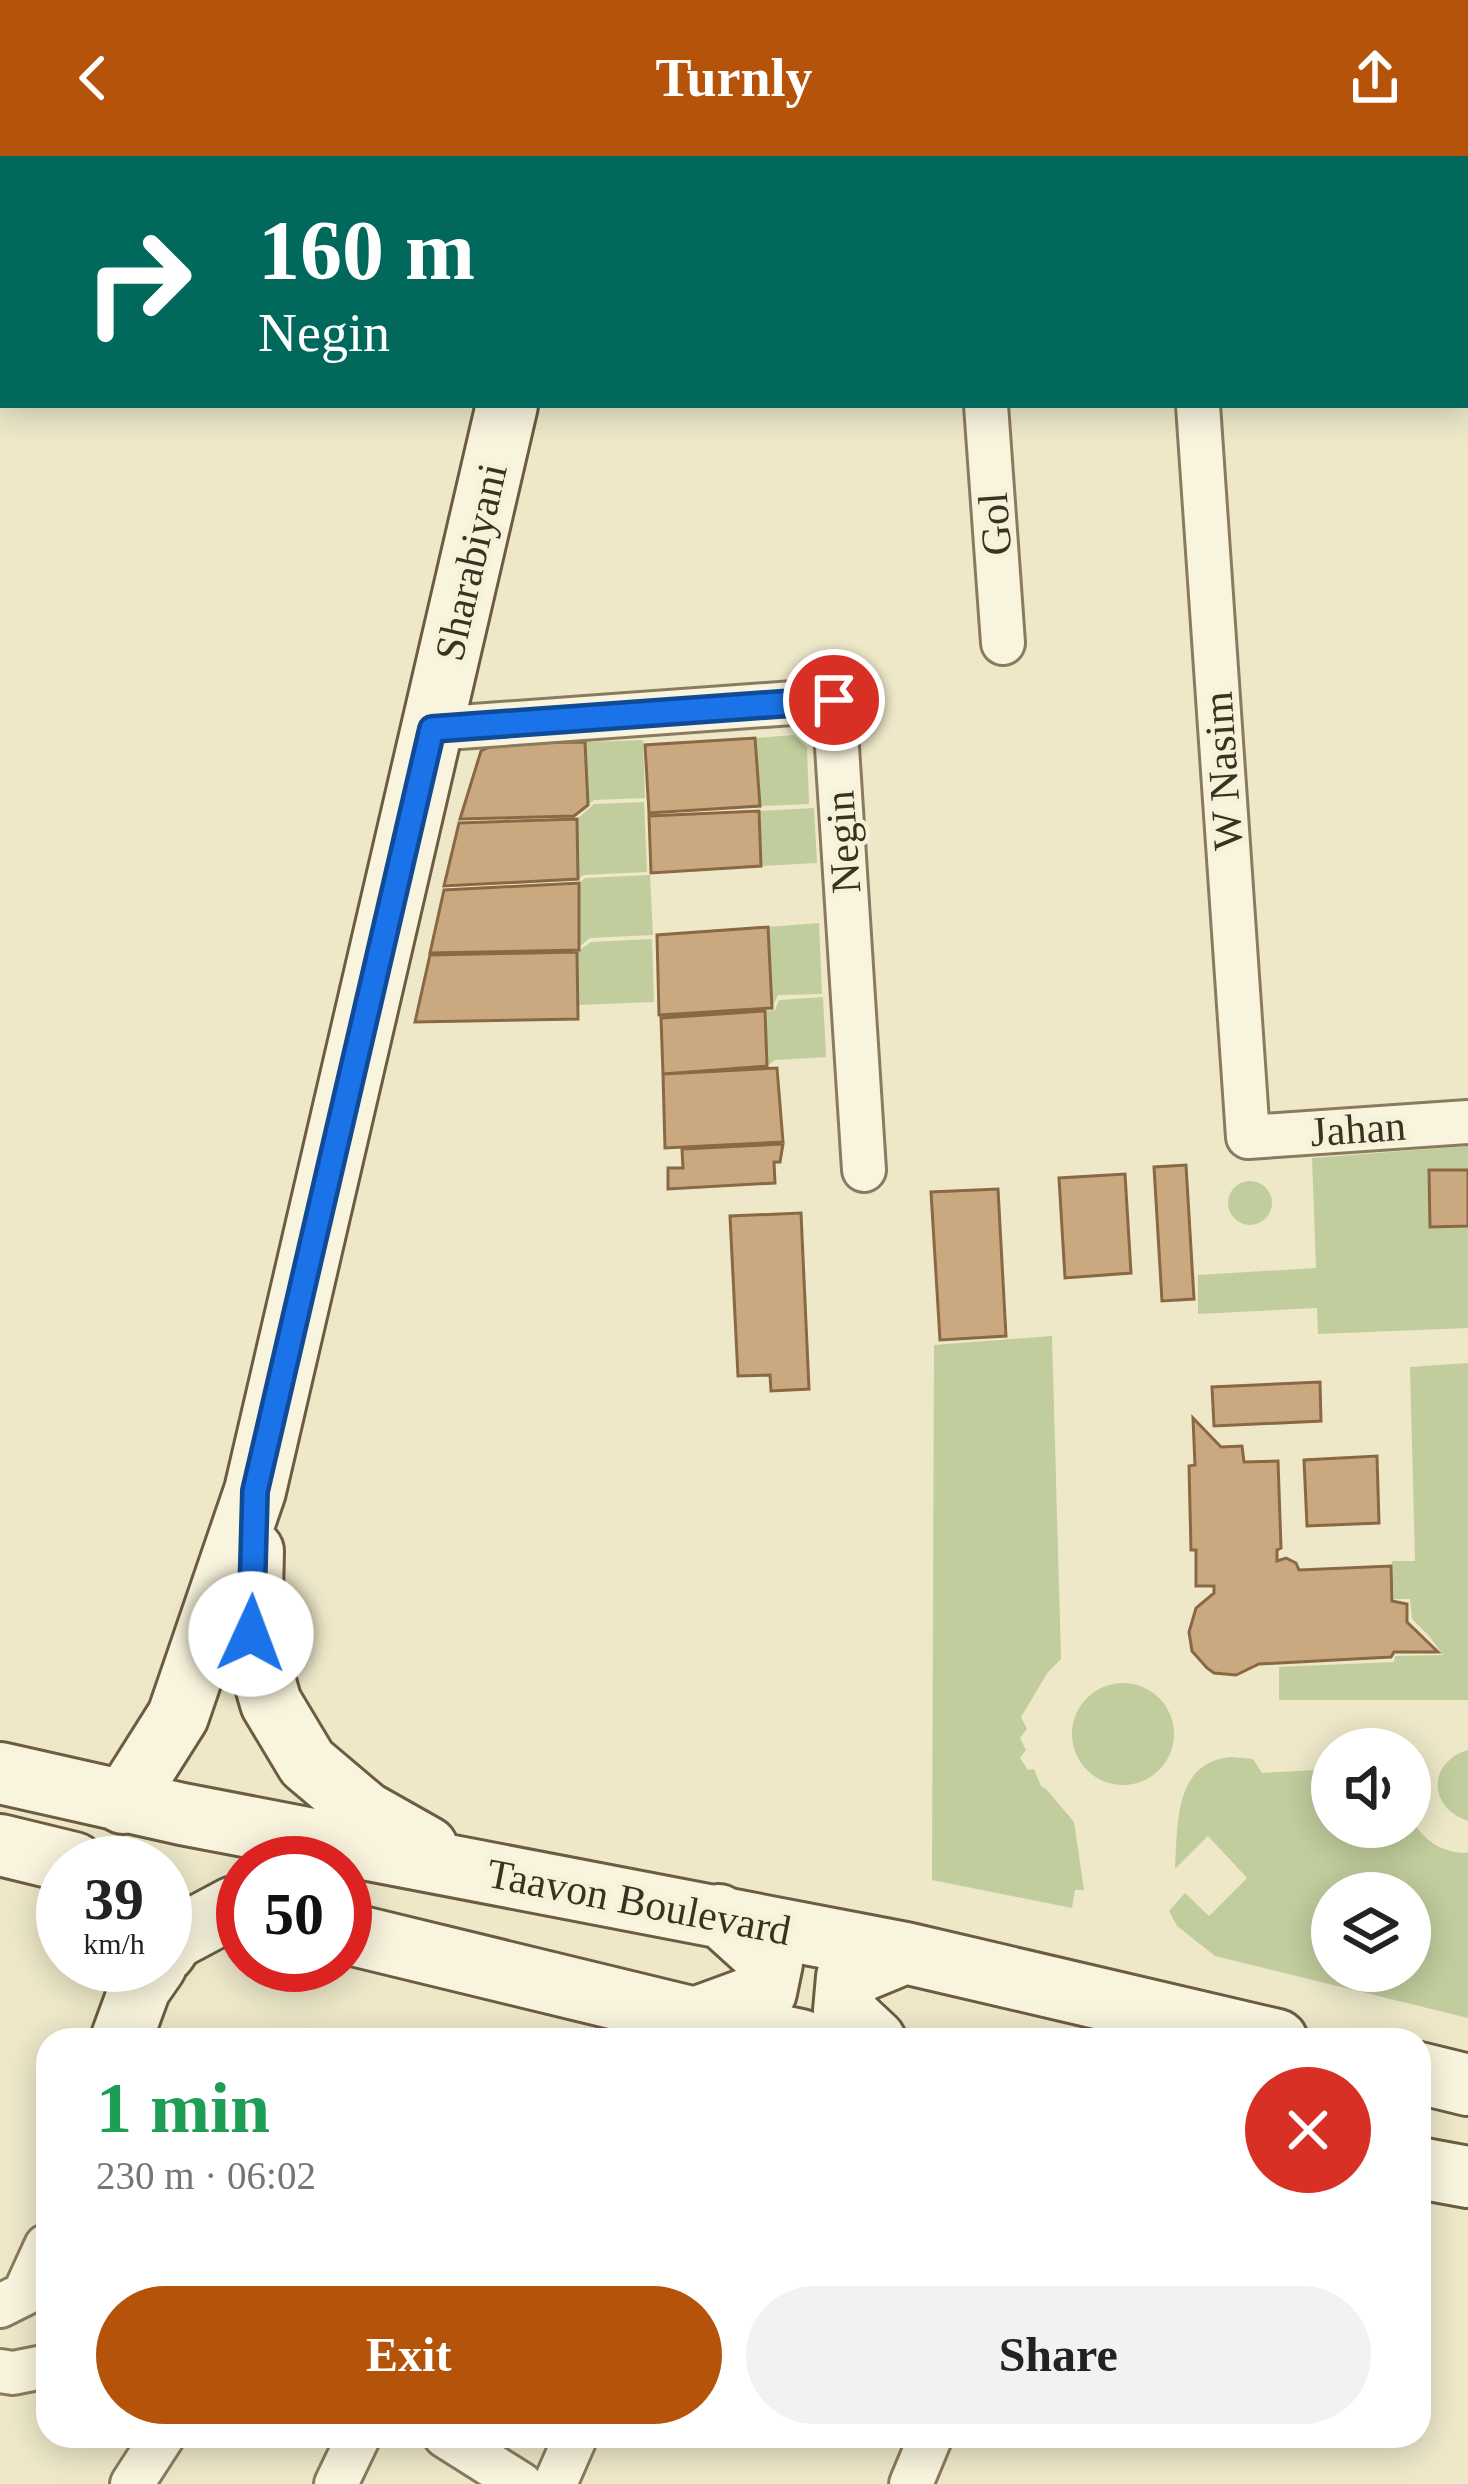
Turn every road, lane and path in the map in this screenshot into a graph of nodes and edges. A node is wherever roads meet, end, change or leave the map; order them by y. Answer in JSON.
{"nodes":[{"id":1,"x":506,"y":408,"type":"edge"},
{"id":2,"x":986,"y":408,"type":"edge"},
{"id":3,"x":1198,"y":408,"type":"edge"},
{"id":4,"x":1004,"y":643,"type":"dead end"},
{"id":5,"x":432,"y":729,"type":"junction"},
{"id":6,"x":1468,"y":1122,"type":"edge"},
{"id":7,"x":1248,"y":1137,"type":"joint"},
{"id":8,"x":864,"y":1170,"type":"dead end"},
{"id":9,"x":255,"y":1491,"type":"junction"},
{"id":10,"x":0,"y":1773,"type":"edge"},
{"id":11,"x":123,"y":1803,"type":"junction"},
{"id":12,"x":0,"y":1845,"type":"edge"},
{"id":13,"x":36,"y":1854,"type":"edge"},
{"id":14,"x":468,"y":1869,"type":"junction"},
{"id":15,"x":719,"y":1916,"type":"junction"},
{"id":16,"x":372,"y":1940,"type":"edge"},
{"id":17,"x":905,"y":1953,"type":"junction"},
{"id":18,"x":695,"y":2018,"type":"junction"},
{"id":19,"x":743,"y":2028,"type":"edge"},
{"id":20,"x":862,"y":2028,"type":"edge"},
{"id":21,"x":1226,"y":2028,"type":"edge"},
{"id":22,"x":1431,"y":2076,"type":"edge"},
{"id":23,"x":1468,"y":2085,"type":"edge"},
{"id":24,"x":1431,"y":2170,"type":"edge"},
{"id":25,"x":1468,"y":2177,"type":"edge"},
{"id":26,"x":36,"y":2272,"type":"edge"},
{"id":27,"x":0,"y":2306,"type":"edge"},
{"id":28,"x":36,"y":2368,"type":"edge"},
{"id":29,"x":0,"y":2371,"type":"edge"},
{"id":30,"x":155,"y":2448,"type":"edge"},
{"id":31,"x":353,"y":2448,"type":"edge"},
{"id":32,"x":465,"y":2448,"type":"edge"},
{"id":33,"x":571,"y":2448,"type":"edge"},
{"id":34,"x":926,"y":2448,"type":"edge"},
{"id":35,"x":132,"y":2484,"type":"edge"},
{"id":36,"x":336,"y":2484,"type":"edge"},
{"id":37,"x":521,"y":2484,"type":"edge"},
{"id":38,"x":555,"y":2484,"type":"edge"},
{"id":39,"x":910,"y":2484,"type":"edge"}],
"edges":[{"from":1,"to":5,"type":"main road","name":"Sharabiyani"},
{"from":2,"to":4,"type":"street","name":"Gol"},
{"from":3,"to":7,"type":"street","name":"W Nasim"},
{"from":5,"to":8,"type":"street","name":"Negin"},
{"from":5,"to":9,"type":"main road","name":"Sharabiyani"},
{"from":6,"to":7,"type":"street","name":"Jahan"},
{"from":9,"to":11,"type":"main road","name":"Sharabiyani"},
{"from":9,"to":14,"type":"main road","name":"Sharabiyani"},
{"from":10,"to":11,"type":"main road","name":"Taavon Boulevard"},
{"from":11,"to":14,"type":"main road","name":"Taavon Boulevard"},
{"from":12,"to":13,"type":"main road"},
{"from":14,"to":15,"type":"main road","name":"Taavon Boulevard"},
{"from":15,"to":17,"type":"main road","name":"Taavon Boulevard"},
{"from":15,"to":18,"type":"main road"},
{"from":16,"to":18,"type":"main road"},
{"from":17,"to":20,"type":"main road"},
{"from":17,"to":21,"type":"main road","name":"Taavon Boulevard"},
{"from":18,"to":19,"type":"main road"},
{"from":22,"to":23,"type":"main road"},
{"from":24,"to":25,"type":"main road"},
{"from":26,"to":27,"type":"street"},
{"from":28,"to":29,"type":"street"},
{"from":30,"to":35,"type":"street"},
{"from":31,"to":36,"type":"street"},
{"from":32,"to":37,"type":"street"},
{"from":33,"to":38,"type":"street"},
{"from":34,"to":39,"type":"street"}]}
